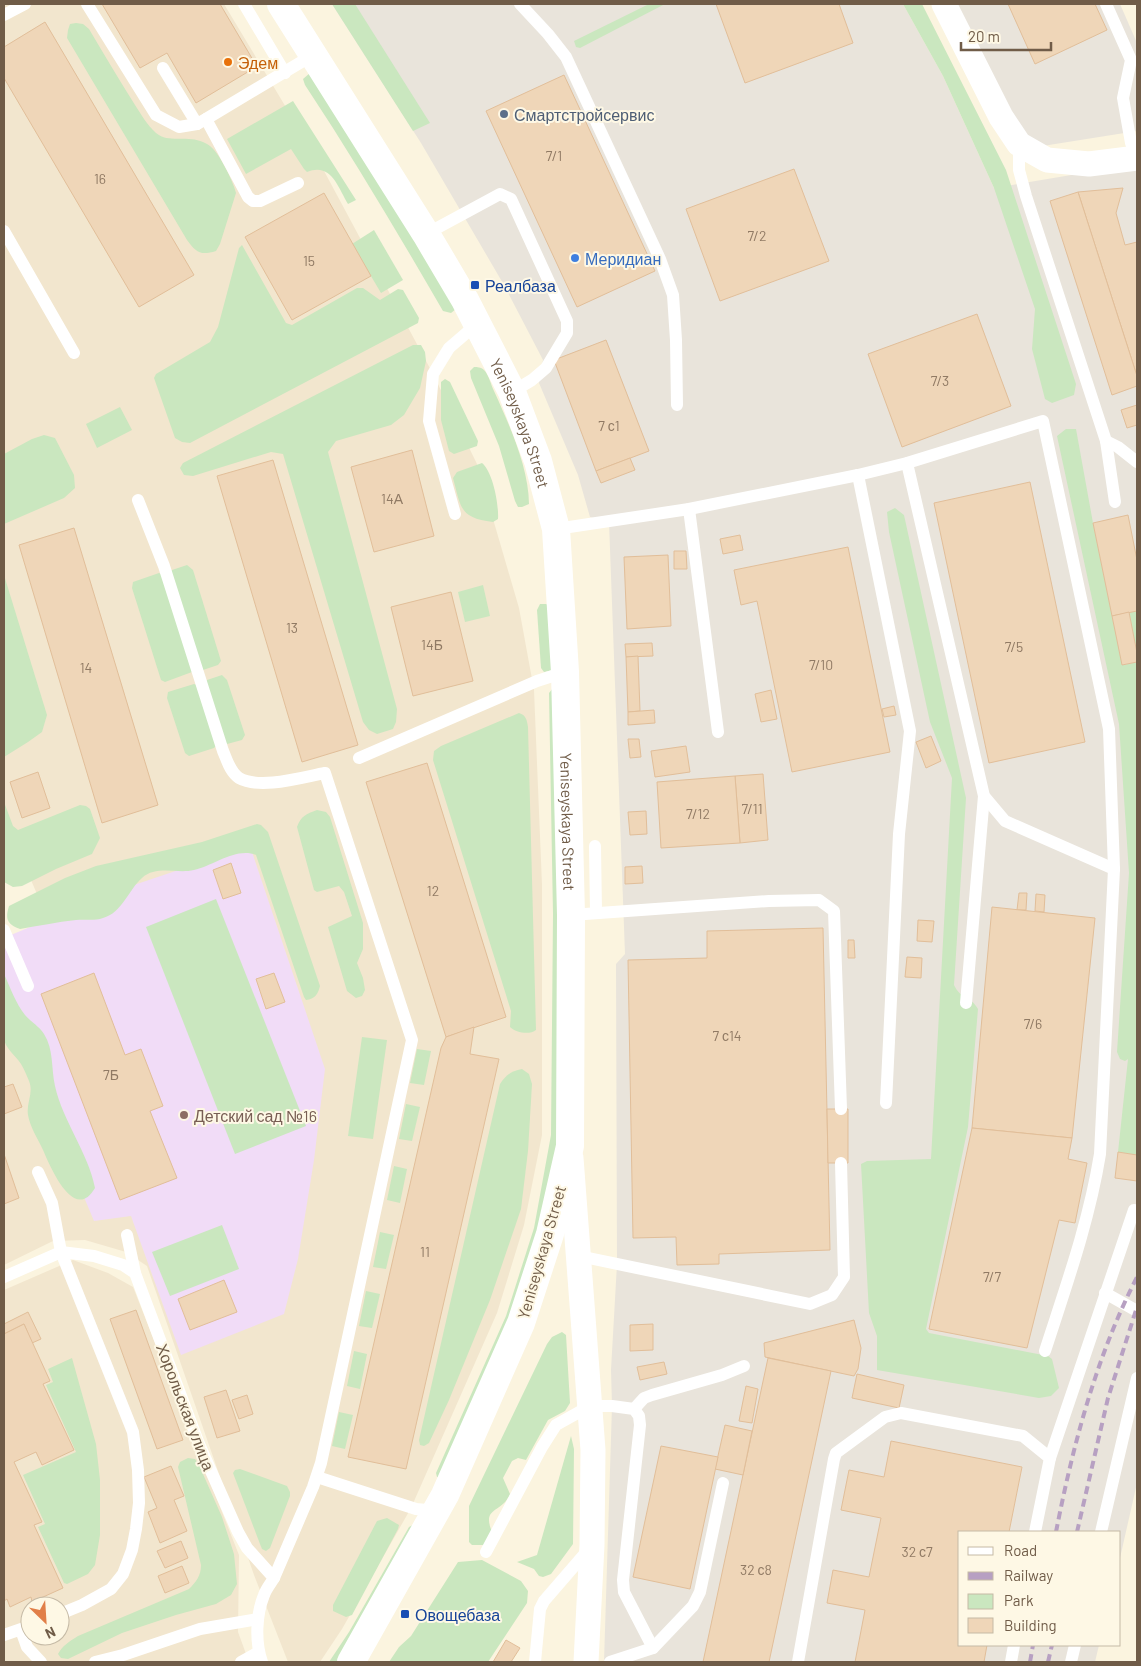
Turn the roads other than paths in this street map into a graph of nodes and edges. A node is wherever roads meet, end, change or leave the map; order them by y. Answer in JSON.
{"nodes":[{"id":1,"x":25,"y":4,"type":"edge"},
{"id":2,"x":87,"y":4,"type":"edge"},
{"id":3,"x":244,"y":4,"type":"edge"},
{"id":4,"x":281,"y":4,"type":"edge"},
{"id":5,"x":520,"y":4,"type":"edge"},
{"id":6,"x":944,"y":4,"type":"edge"},
{"id":7,"x":1106,"y":4,"type":"edge"},
{"id":8,"x":4,"y":14,"type":"edge"},
{"id":9,"x":313,"y":55,"type":"junction"},
{"id":10,"x":163,"y":68,"type":"dead end"},
{"id":11,"x":285,"y":73,"type":"junction"},
{"id":12,"x":202,"y":121,"type":"junction"},
{"id":13,"x":1019,"y":144,"type":"junction"},
{"id":14,"x":1137,"y":158,"type":"edge"},
{"id":15,"x":298,"y":183,"type":"dead end"},
{"id":16,"x":4,"y":230,"type":"edge"},
{"id":17,"x":426,"y":234,"type":"junction"},
{"id":18,"x":478,"y":323,"type":"junction"},
{"id":19,"x":74,"y":353,"type":"dead end"},
{"id":20,"x":512,"y":392,"type":"junction"},
{"id":21,"x":678,"y":405,"type":"dead end"},
{"id":22,"x":1106,"y":441,"type":"junction"},
{"id":23,"x":1137,"y":462,"type":"edge"},
{"id":24,"x":907,"y":463,"type":"junction"},
{"id":25,"x":858,"y":475,"type":"junction"},
{"id":26,"x":138,"y":500,"type":"dead end"},
{"id":27,"x":1115,"y":502,"type":"dead end"},
{"id":28,"x":689,"y":509,"type":"junction"},
{"id":29,"x":455,"y":514,"type":"dead end"},
{"id":30,"x":556,"y":529,"type":"junction"},
{"id":31,"x":565,"y":672,"type":"junction"},
{"id":32,"x":718,"y":732,"type":"dead end"},
{"id":33,"x":359,"y":758,"type":"dead end"},
{"id":34,"x":984,"y":796,"type":"junction"},
{"id":35,"x":595,"y":846,"type":"dead end"},
{"id":36,"x":1114,"y":869,"type":"junction"},
{"id":37,"x":584,"y":914,"type":"junction"},
{"id":38,"x":4,"y":930,"type":"edge"},
{"id":39,"x":28,"y":986,"type":"dead end"},
{"id":40,"x":966,"y":1003,"type":"dead end"},
{"id":41,"x":886,"y":1103,"type":"dead end"},
{"id":42,"x":841,"y":1109,"type":"dead end"},
{"id":43,"x":570,"y":1146,"type":"junction"},
{"id":44,"x":842,"y":1163,"type":"dead end"},
{"id":45,"x":38,"y":1172,"type":"dead end"},
{"id":46,"x":1134,"y":1210,"type":"dead end"},
{"id":47,"x":127,"y":1236,"type":"dead end"},
{"id":48,"x":61,"y":1252,"type":"junction"},
{"id":49,"x":579,"y":1256,"type":"junction"},
{"id":50,"x":134,"y":1273,"type":"junction"},
{"id":51,"x":4,"y":1277,"type":"edge"},
{"id":52,"x":1105,"y":1293,"type":"junction"},
{"id":53,"x":1137,"y":1311,"type":"edge"},
{"id":54,"x":1045,"y":1351,"type":"dead end"},
{"id":55,"x":744,"y":1366,"type":"dead end"},
{"id":56,"x":1137,"y":1378,"type":"edge"},
{"id":57,"x":590,"y":1406,"type":"junction"},
{"id":58,"x":634,"y":1409,"type":"junction"},
{"id":59,"x":1050,"y":1458,"type":"junction"},
{"id":60,"x":317,"y":1477,"type":"junction"},
{"id":61,"x":723,"y":1483,"type":"dead end"},
{"id":62,"x":437,"y":1511,"type":"junction"},
{"id":63,"x":1036,"y":1531,"type":"edge"},
{"id":64,"x":1101,"y":1531,"type":"edge"},
{"id":65,"x":592,"y":1545,"type":"junction"},
{"id":66,"x":486,"y":1552,"type":"dead end"},
{"id":67,"x":274,"y":1578,"type":"junction"},
{"id":68,"x":70,"y":1610,"type":"edge"},
{"id":69,"x":258,"y":1619,"type":"junction"},
{"id":70,"x":20,"y":1630,"type":"edge"},
{"id":71,"x":4,"y":1635,"type":"edge"},
{"id":72,"x":27,"y":1646,"type":"edge"},
{"id":73,"x":1014,"y":1646,"type":"edge"},
{"id":74,"x":1075,"y":1646,"type":"edge"},
{"id":75,"x":653,"y":1648,"type":"junction"},
{"id":76,"x":260,"y":1657,"type":"edge"},
{"id":77,"x":41,"y":1662,"type":"edge"},
{"id":78,"x":95,"y":1662,"type":"edge"},
{"id":79,"x":241,"y":1662,"type":"edge"},
{"id":80,"x":351,"y":1662,"type":"edge"},
{"id":81,"x":535,"y":1662,"type":"edge"},
{"id":82,"x":586,"y":1662,"type":"edge"},
{"id":83,"x":610,"y":1662,"type":"edge"},
{"id":84,"x":798,"y":1662,"type":"edge"},
{"id":85,"x":1011,"y":1662,"type":"edge"},
{"id":86,"x":1071,"y":1662,"type":"edge"}],
"edges":[{"from":1,"to":8,"type":"lane"},
{"from":2,"to":12,"type":"lane"},
{"from":3,"to":11,"type":"lane"},
{"from":4,"to":9,"type":"main road","name":"Yeniseyskaya Street"},
{"from":5,"to":21,"type":"lane"},
{"from":6,"to":13,"type":"street"},
{"from":7,"to":14,"type":"lane"},
{"from":9,"to":11,"type":"lane"},
{"from":9,"to":17,"type":"main road","name":"Yeniseyskaya Street"},
{"from":10,"to":12,"type":"lane"},
{"from":11,"to":12,"type":"lane"},
{"from":12,"to":15,"type":"lane"},
{"from":13,"to":14,"type":"street"},
{"from":13,"to":22,"type":"lane"},
{"from":16,"to":19,"type":"lane"},
{"from":17,"to":18,"type":"main road","name":"Yeniseyskaya Street"},
{"from":17,"to":20,"type":"lane"},
{"from":18,"to":20,"type":"main road","name":"Yeniseyskaya Street"},
{"from":18,"to":29,"type":"lane"},
{"from":20,"to":30,"type":"main road","name":"Yeniseyskaya Street"},
{"from":22,"to":23,"type":"lane"},
{"from":22,"to":27,"type":"lane"},
{"from":24,"to":25,"type":"lane"},
{"from":24,"to":34,"type":"lane"},
{"from":24,"to":36,"type":"lane"},
{"from":25,"to":28,"type":"lane"},
{"from":25,"to":41,"type":"lane"},
{"from":26,"to":60,"type":"lane"},
{"from":28,"to":30,"type":"lane"},
{"from":28,"to":32,"type":"lane"},
{"from":30,"to":31,"type":"main road","name":"Yeniseyskaya Street"},
{"from":31,"to":33,"type":"lane"},
{"from":31,"to":37,"type":"main road","name":"Yeniseyskaya Street"},
{"from":34,"to":36,"type":"lane"},
{"from":34,"to":40,"type":"lane"},
{"from":35,"to":37,"type":"lane"},
{"from":36,"to":54,"type":"lane"},
{"from":37,"to":42,"type":"lane"},
{"from":37,"to":43,"type":"main road","name":"Yeniseyskaya Street"},
{"from":38,"to":39,"type":"lane"},
{"from":43,"to":49,"type":"street"},
{"from":43,"to":62,"type":"main road","name":"Yeniseyskaya Street"},
{"from":44,"to":49,"type":"lane"},
{"from":45,"to":48,"type":"lane"},
{"from":46,"to":52,"type":"lane"},
{"from":47,"to":50,"type":"lane","name":"Хорольская улица"},
{"from":48,"to":50,"type":"lane"},
{"from":48,"to":51,"type":"lane"},
{"from":48,"to":68,"type":"lane"},
{"from":49,"to":57,"type":"street"},
{"from":50,"to":67,"type":"lane","name":"Хорольская улица"},
{"from":52,"to":53,"type":"lane"},
{"from":52,"to":59,"type":"lane"},
{"from":55,"to":58,"type":"lane"},
{"from":56,"to":64,"type":"lane"},
{"from":57,"to":58,"type":"lane"},
{"from":57,"to":65,"type":"street"},
{"from":57,"to":66,"type":"lane"},
{"from":58,"to":75,"type":"lane"},
{"from":59,"to":63,"type":"lane"},
{"from":59,"to":84,"type":"lane"},
{"from":60,"to":62,"type":"lane"},
{"from":60,"to":67,"type":"lane"},
{"from":61,"to":75,"type":"lane"},
{"from":62,"to":80,"type":"main road","name":"Yeniseyskaya Street"},
{"from":65,"to":81,"type":"lane"},
{"from":65,"to":82,"type":"street"},
{"from":67,"to":69,"type":"lane"},
{"from":69,"to":76,"type":"lane"},
{"from":69,"to":78,"type":"lane"},
{"from":70,"to":71,"type":"lane"},
{"from":72,"to":77,"type":"lane"},
{"from":73,"to":85,"type":"lane"},
{"from":74,"to":86,"type":"lane"},
{"from":75,"to":83,"type":"lane"},
{"from":76,"to":79,"type":"lane"}]}
